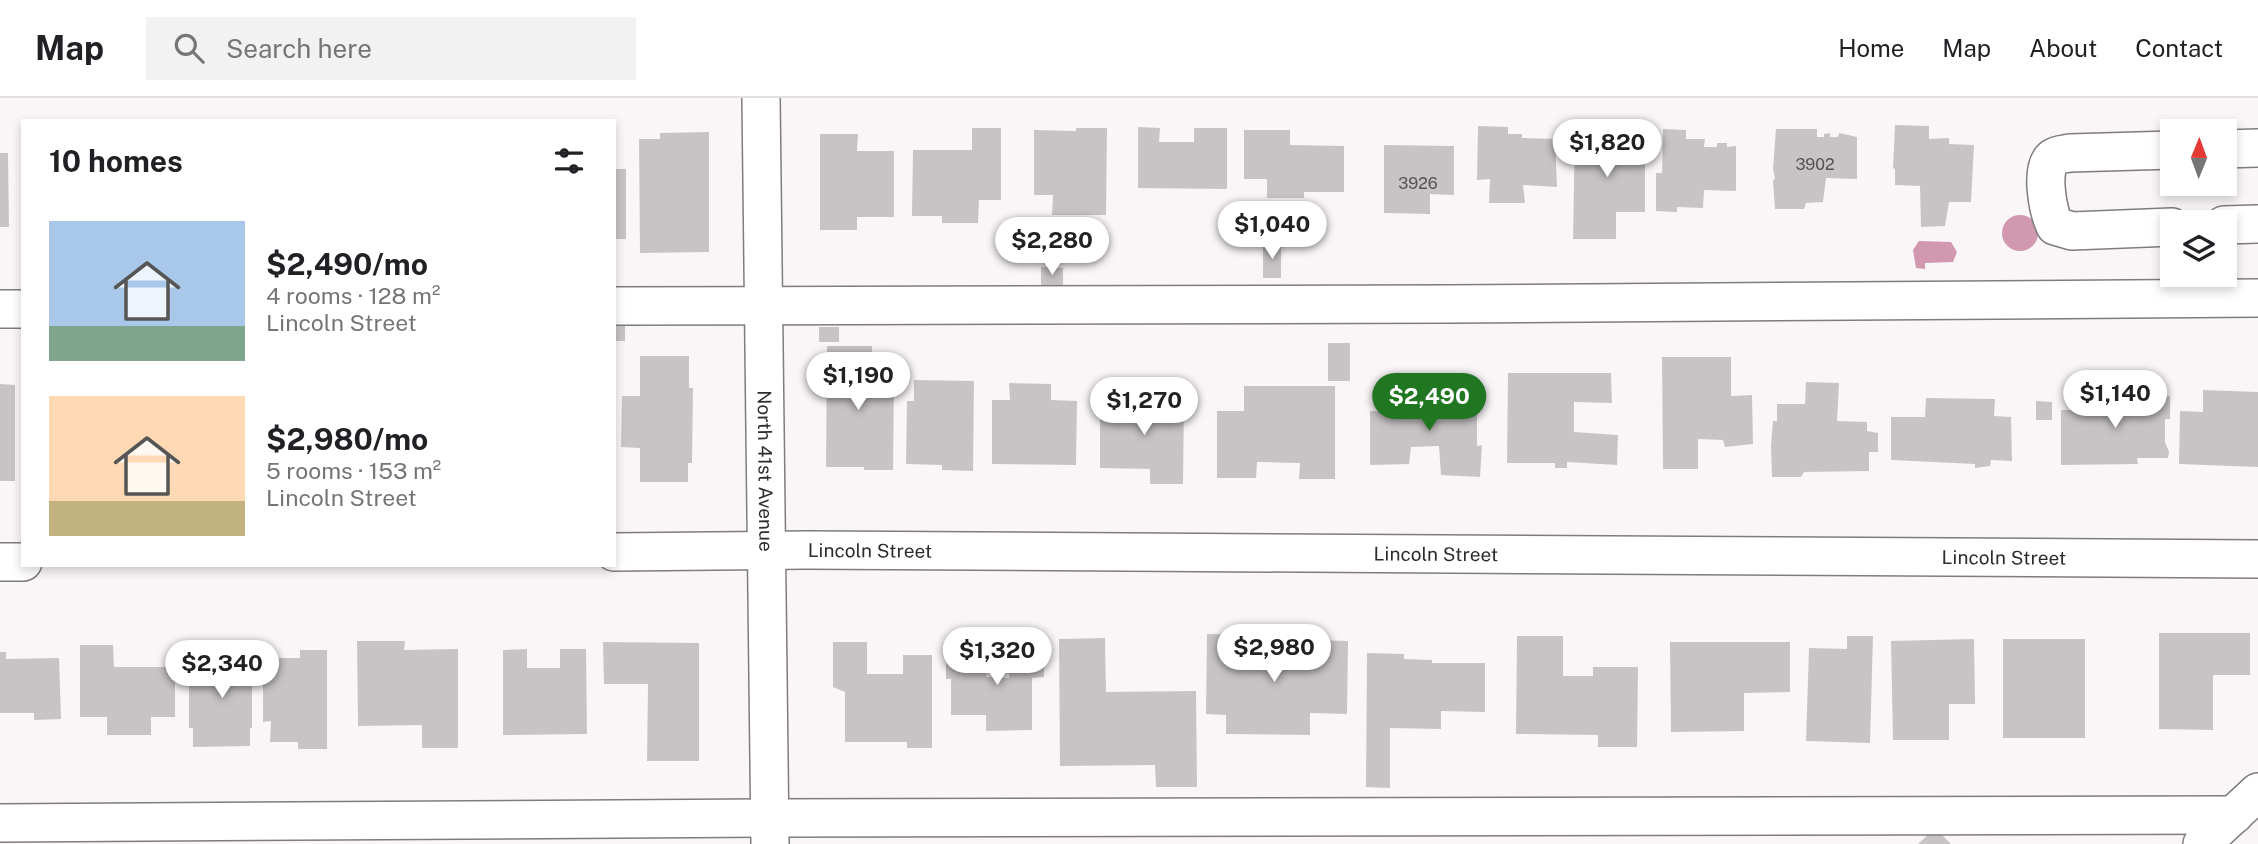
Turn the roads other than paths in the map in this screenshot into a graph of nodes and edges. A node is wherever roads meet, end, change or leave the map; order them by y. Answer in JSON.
{"nodes":[{"id":1,"x":761,"y":98,"type":"edge"},
{"id":2,"x":2258,"y":148,"type":"edge"},
{"id":3,"x":2237,"y":149,"type":"edge"},
{"id":4,"x":2160,"y":150,"type":"edge"},
{"id":5,"x":2258,"y":224,"type":"edge"},
{"id":6,"x":2237,"y":225,"type":"edge"},
{"id":7,"x":2160,"y":227,"type":"edge"},
{"id":8,"x":2258,"y":298,"type":"edge"},
{"id":9,"x":616,"y":306,"type":"edge"},
{"id":10,"x":764,"y":306,"type":"junction"},
{"id":11,"x":0,"y":309,"type":"edge"},
{"id":12,"x":21,"y":309,"type":"edge"},
{"id":13,"x":768,"y":550,"type":"junction"},
{"id":14,"x":616,"y":552,"type":"edge"},
{"id":15,"x":2258,"y":559,"type":"edge"},
{"id":16,"x":0,"y":562,"type":"edge"},
{"id":17,"x":21,"y":562,"type":"edge"},
{"id":18,"x":2246,"y":803,"type":"edge"},
{"id":19,"x":0,"y":823,"type":"edge"},
{"id":20,"x":770,"y":831,"type":"edge"},
{"id":21,"x":2202,"y":844,"type":"edge"}],
"edges":[{"from":1,"to":10,"type":"street","name":"North 41st Avenue"},
{"from":2,"to":3,"type":"street"},
{"from":4,"to":7,"type":"street"},
{"from":5,"to":6,"type":"street"},
{"from":8,"to":10,"type":"street"},
{"from":9,"to":10,"type":"street"},
{"from":10,"to":13,"type":"street","name":"North 41st Avenue"},
{"from":11,"to":12,"type":"street"},
{"from":13,"to":14,"type":"street","name":"Lincoln Street"},
{"from":13,"to":15,"type":"street","name":"Lincoln Street"},
{"from":13,"to":20,"type":"street","name":"North 41st Avenue"},
{"from":16,"to":17,"type":"street"},
{"from":18,"to":20,"type":"street"},
{"from":18,"to":21,"type":"street"},
{"from":19,"to":20,"type":"street"}]}
